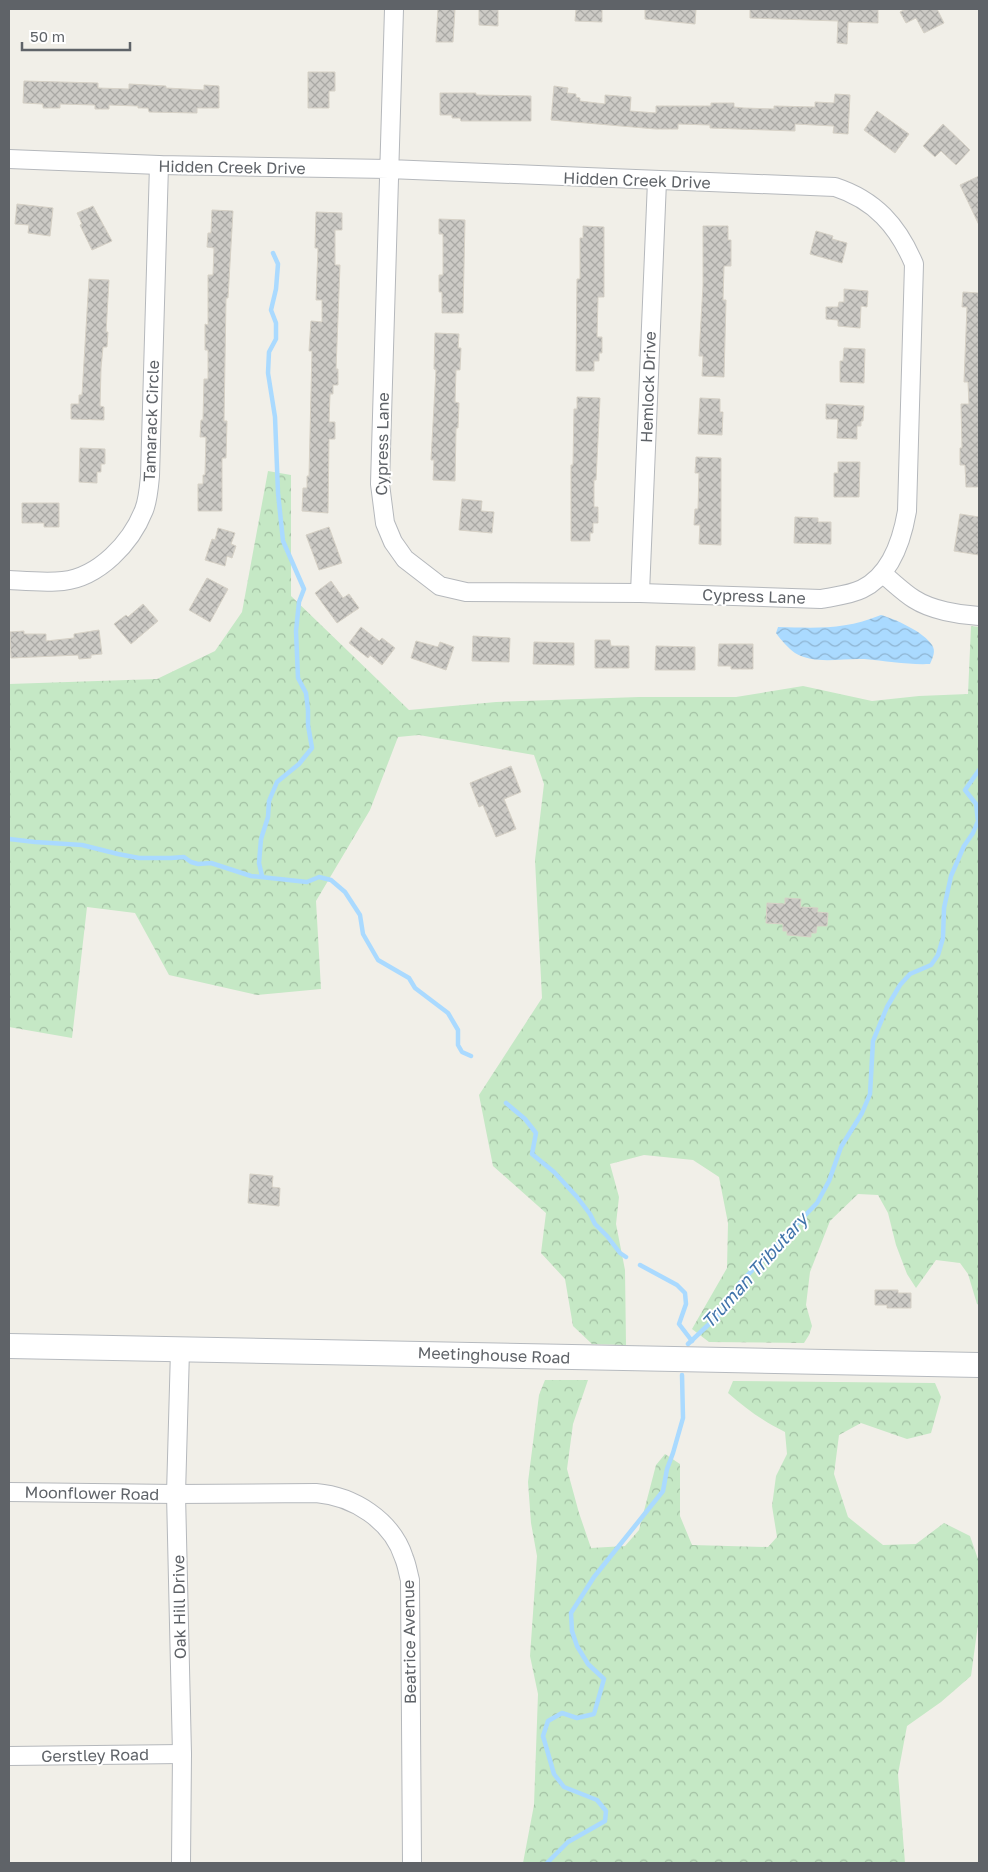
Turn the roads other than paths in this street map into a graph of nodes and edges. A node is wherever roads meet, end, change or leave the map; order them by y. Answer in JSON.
{"nodes":[{"id":1,"x":394,"y":9,"type":"edge"},
{"id":2,"x":9,"y":159,"type":"edge"},
{"id":3,"x":159,"y":166,"type":"junction"},
{"id":4,"x":389,"y":169,"type":"junction"},
{"id":5,"x":657,"y":181,"type":"junction"},
{"id":6,"x":883,"y":574,"type":"junction"},
{"id":7,"x":9,"y":580,"type":"edge"},
{"id":8,"x":640,"y":593,"type":"junction"},
{"id":9,"x":979,"y":616,"type":"edge"},
{"id":10,"x":9,"y":1346,"type":"edge"},
{"id":11,"x":180,"y":1350,"type":"junction"},
{"id":12,"x":979,"y":1365,"type":"edge"},
{"id":13,"x":9,"y":1492,"type":"edge"},
{"id":14,"x":176,"y":1494,"type":"junction"},
{"id":15,"x":182,"y":1754,"type":"junction"},
{"id":16,"x":9,"y":1756,"type":"edge"},
{"id":17,"x":181,"y":1863,"type":"edge"},
{"id":18,"x":412,"y":1863,"type":"edge"}],
"edges":[{"from":1,"to":4,"type":"street","name":"Cypress Lane"},
{"from":2,"to":3,"type":"street","name":"Hidden Creek Drive"},
{"from":3,"to":4,"type":"street","name":"Hidden Creek Drive"},
{"from":3,"to":7,"type":"street","name":"Tamarack Circle"},
{"from":4,"to":5,"type":"street","name":"Hidden Creek Drive"},
{"from":4,"to":8,"type":"street","name":"Cypress Lane"},
{"from":5,"to":6,"type":"street","name":"Hidden Creek Drive"},
{"from":5,"to":8,"type":"street","name":"Hemlock Drive"},
{"from":6,"to":8,"type":"street","name":"Cypress Lane"},
{"from":6,"to":9,"type":"street"},
{"from":10,"to":11,"type":"street","name":"Meetinghouse Road"},
{"from":11,"to":12,"type":"street","name":"Meetinghouse Road"},
{"from":11,"to":14,"type":"street","name":"Oak Hill Drive"},
{"from":13,"to":14,"type":"street","name":"Moonflower Road"},
{"from":14,"to":15,"type":"street","name":"Oak Hill Drive"},
{"from":14,"to":18,"type":"street","name":"Beatrice Avenue"},
{"from":15,"to":16,"type":"street","name":"Gerstley Road"},
{"from":15,"to":17,"type":"street","name":"Oak Hill Drive"}]}
